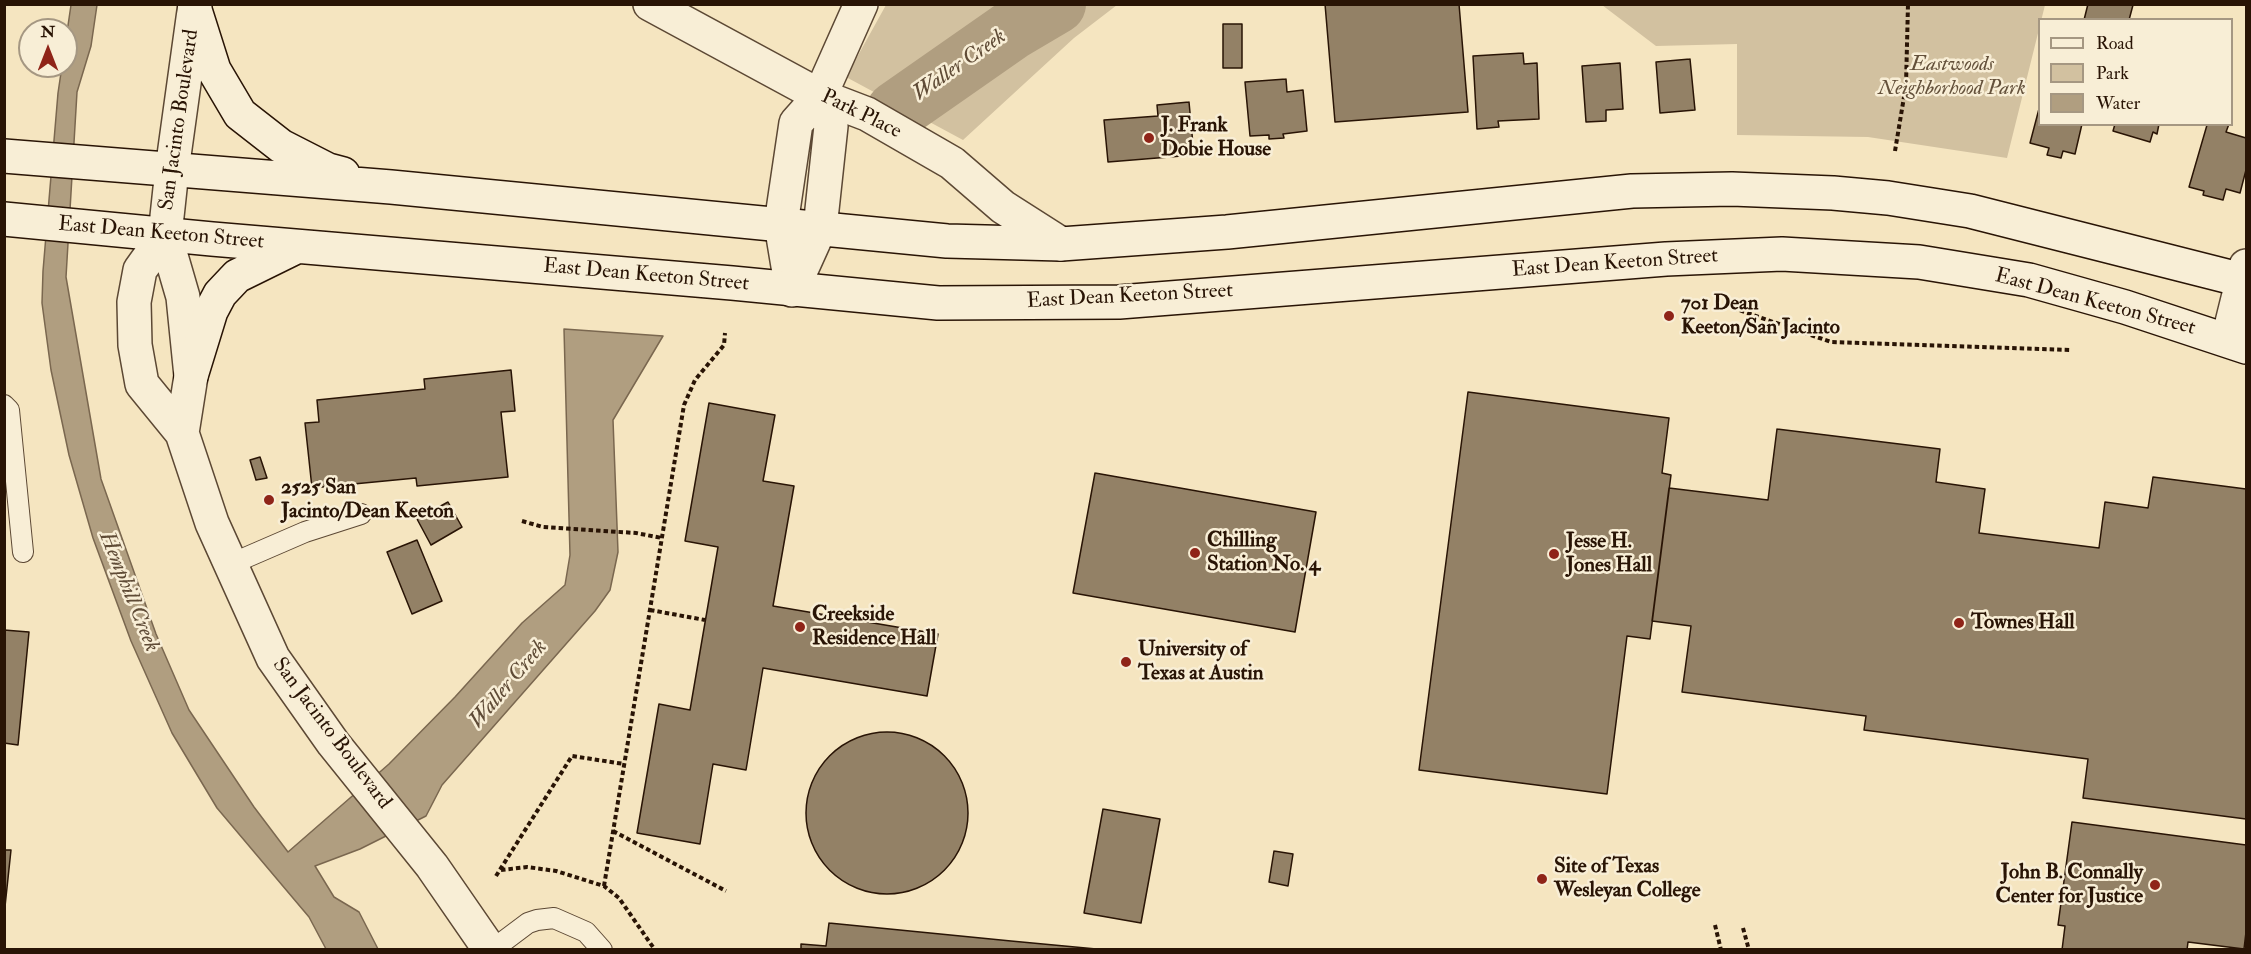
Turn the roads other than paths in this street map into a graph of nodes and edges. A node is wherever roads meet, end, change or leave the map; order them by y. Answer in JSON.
{"nodes":[{"id":1,"x":650,"y":4,"type":"edge"},
{"id":2,"x":861,"y":4,"type":"edge"},
{"id":3,"x":195,"y":7,"type":"edge"},
{"id":4,"x":820,"y":96,"type":"junction"},
{"id":5,"x":4,"y":156,"type":"edge"},
{"id":6,"x":172,"y":170,"type":"junction"},
{"id":7,"x":391,"y":187,"type":"junction"},
{"id":8,"x":4,"y":219,"type":"edge"},
{"id":9,"x":781,"y":224,"type":"junction"},
{"id":10,"x":820,"y":228,"type":"junction"},
{"id":11,"x":165,"y":235,"type":"junction"},
{"id":12,"x":1061,"y":244,"type":"junction"},
{"id":13,"x":299,"y":246,"type":"junction"},
{"id":14,"x":2245,"y":276,"type":"edge"},
{"id":15,"x":792,"y":290,"type":"junction"},
{"id":16,"x":2237,"y":343,"type":"edge"},
{"id":17,"x":191,"y":376,"type":"junction"},
{"id":18,"x":4,"y":405,"type":"edge"},
{"id":19,"x":182,"y":433,"type":"junction"},
{"id":20,"x":361,"y":514,"type":"dead end"},
{"id":21,"x":23,"y":552,"type":"dead end"},
{"id":22,"x":231,"y":564,"type":"junction"},
{"id":23,"x":491,"y":950,"type":"edge"},
{"id":24,"x":602,"y":950,"type":"edge"}],
"edges":[{"from":1,"to":4,"type":"main road","name":"Park Place"},
{"from":2,"to":4,"type":"main road"},
{"from":3,"to":6,"type":"main road","name":"San Jacinto Boulevard"},
{"from":3,"to":7,"type":"main road"},
{"from":4,"to":9,"type":"main road"},
{"from":4,"to":10,"type":"main road"},
{"from":4,"to":12,"type":"main road","name":"Park Place"},
{"from":5,"to":6,"type":"main road"},
{"from":6,"to":7,"type":"main road"},
{"from":6,"to":11,"type":"main road","name":"San Jacinto Boulevard"},
{"from":7,"to":9,"type":"main road"},
{"from":8,"to":11,"type":"main road","name":"East Dean Keeton Street"},
{"from":9,"to":10,"type":"main road"},
{"from":9,"to":15,"type":"main road"},
{"from":10,"to":12,"type":"main road"},
{"from":10,"to":15,"type":"main road"},
{"from":11,"to":13,"type":"main road","name":"East Dean Keeton Street"},
{"from":11,"to":17,"type":"main road","name":"San Jacinto Boulevard"},
{"from":11,"to":19,"type":"main road","name":"San Jacinto Boulevard"},
{"from":12,"to":14,"type":"main road"},
{"from":13,"to":15,"type":"main road","name":"East Dean Keeton Street"},
{"from":13,"to":17,"type":"main road"},
{"from":14,"to":16,"type":"main road"},
{"from":15,"to":16,"type":"main road","name":"East Dean Keeton Street"},
{"from":17,"to":19,"type":"main road","name":"San Jacinto Boulevard"},
{"from":18,"to":21,"type":"lane"},
{"from":19,"to":22,"type":"main road","name":"San Jacinto Boulevard"},
{"from":20,"to":22,"type":"lane"},
{"from":22,"to":23,"type":"main road","name":"San Jacinto Boulevard"},
{"from":23,"to":24,"type":"lane"}]}
